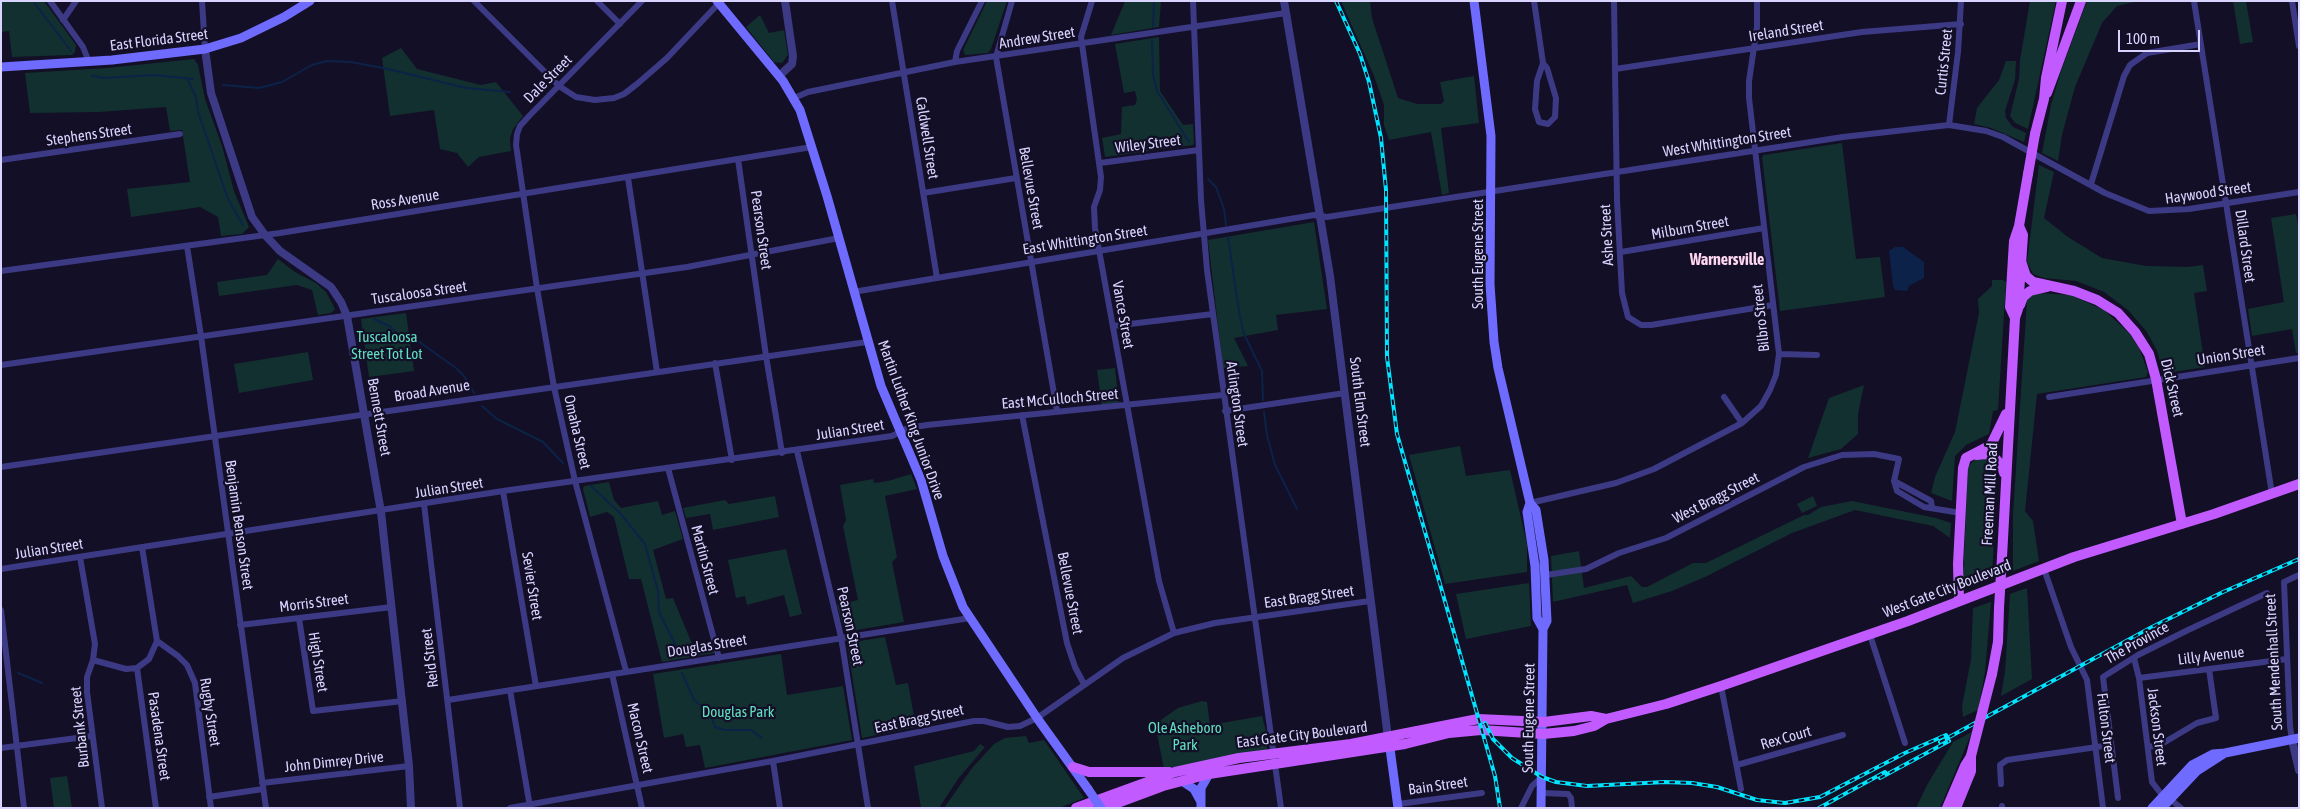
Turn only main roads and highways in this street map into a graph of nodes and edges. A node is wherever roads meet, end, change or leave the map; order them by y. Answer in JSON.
{"nodes":[{"id":1,"x":310,"y":1,"type":"edge"},
{"id":2,"x":1474,"y":1,"type":"edge"},
{"id":3,"x":2062,"y":1,"type":"edge"},
{"id":4,"x":718,"y":2,"type":"edge"},
{"id":5,"x":2081,"y":2,"type":"edge"},
{"id":6,"x":1,"y":67,"type":"edge"},
{"id":7,"x":2044,"y":99,"type":"junction"},
{"id":8,"x":2019,"y":226,"type":"junction"},
{"id":9,"x":2021,"y":261,"type":"junction"},
{"id":10,"x":2048,"y":287,"type":"junction"},
{"id":11,"x":2016,"y":314,"type":"junction"},
{"id":12,"x":2009,"y":406,"type":"junction"},
{"id":13,"x":1966,"y":458,"type":"junction"},
{"id":14,"x":2005,"y":479,"type":"junction"},
{"id":15,"x":2299,"y":484,"type":"edge"},
{"id":16,"x":1530,"y":503,"type":"junction"},
{"id":17,"x":2182,"y":524,"type":"junction"},
{"id":18,"x":1959,"y":600,"type":"junction"},
{"id":19,"x":1544,"y":629,"type":"junction"},
{"id":20,"x":1606,"y":719,"type":"junction"},
{"id":21,"x":1544,"y":722,"type":"junction"},
{"id":22,"x":1543,"y":734,"type":"junction"},
{"id":23,"x":2295,"y":739,"type":"edge"},
{"id":24,"x":1389,"y":742,"type":"junction"},
{"id":25,"x":1971,"y":757,"type":"junction"},
{"id":26,"x":1274,"y":758,"type":"junction"},
{"id":27,"x":1073,"y":767,"type":"junction"},
{"id":28,"x":1175,"y":772,"type":"junction"},
{"id":29,"x":1209,"y":774,"type":"junction"},
{"id":30,"x":1182,"y":781,"type":"junction"},
{"id":31,"x":2166,"y":797,"type":"junction"},
{"id":32,"x":1201,"y":804,"type":"edge"},
{"id":33,"x":1398,"y":806,"type":"edge"},
{"id":34,"x":1076,"y":808,"type":"edge"},
{"id":35,"x":1103,"y":808,"type":"edge"},
{"id":36,"x":1541,"y":808,"type":"edge"},
{"id":37,"x":1947,"y":808,"type":"edge"},
{"id":38,"x":1956,"y":808,"type":"edge"},
{"id":39,"x":2152,"y":808,"type":"edge"},
{"id":40,"x":2162,"y":808,"type":"edge"}],
"edges":[{"from":1,"to":6,"type":"main road","name":"East Florida Street"},
{"from":2,"to":16,"type":"main road","name":"South Eugene Street"},
{"from":3,"to":7,"type":"main road","name":"Freeman Mill Road"},
{"from":4,"to":27,"type":"main road","name":"Martin Luther King Junior Drive"},
{"from":5,"to":7,"type":"main road","name":"Freeman Mill Road"},
{"from":7,"to":8,"type":"main road","name":"Freeman Mill Road","bridge":true},
{"from":8,"to":9,"type":"main road","name":"Freeman Mill Road"},
{"from":8,"to":11,"type":"main road","name":"Freeman Mill Road"},
{"from":9,"to":10,"type":"main road"},
{"from":9,"to":11,"type":"main road","name":"Freeman Mill Road"},
{"from":10,"to":11,"type":"main road"},
{"from":10,"to":17,"type":"main road","name":"Dick Street"},
{"from":11,"to":12,"type":"main road","name":"Freeman Mill Road"},
{"from":12,"to":13,"type":"main road"},
{"from":12,"to":14,"type":"main road","name":"Freeman Mill Road"},
{"from":13,"to":14,"type":"main road"},
{"from":13,"to":18,"type":"main road"},
{"from":14,"to":25,"type":"main road","name":"Freeman Mill Road","bridge":true},
{"from":15,"to":17,"type":"main road","name":"West Gate City Boulevard"},
{"from":16,"to":19,"type":"main road","name":"South Eugene Street"},
{"from":16,"to":19,"type":"main road","name":"South Eugene Street"},
{"from":17,"to":18,"type":"main road","name":"West Gate City Boulevard"},
{"from":18,"to":20,"type":"main road","name":"West Gate City Boulevard"},
{"from":19,"to":21,"type":"main road","name":"South Eugene Street"},
{"from":20,"to":21,"type":"main road","name":"West Gate City Boulevard"},
{"from":20,"to":22,"type":"main road","name":"West Gate City Boulevard"},
{"from":21,"to":22,"type":"main road","name":"South Eugene Street"},
{"from":21,"to":24,"type":"main road","name":"West Gate City Boulevard"},
{"from":22,"to":24,"type":"main road","name":"West Gate City Boulevard"},
{"from":22,"to":36,"type":"main road","name":"South Eugene Street"},
{"from":23,"to":31,"type":"main road"},
{"from":24,"to":26,"type":"main road","name":"East Gate City Boulevard"},
{"from":24,"to":33,"type":"main road","name":"South Elm Street"},
{"from":25,"to":37,"type":"main road","name":"Freeman Mill Road"},
{"from":25,"to":38,"type":"main road","name":"Freeman Mill Road"},
{"from":26,"to":28,"type":"main road","name":"East Gate City Boulevard"},
{"from":26,"to":29,"type":"main road","name":"East Gate City Boulevard"},
{"from":27,"to":28,"type":"main road"},
{"from":27,"to":35,"type":"main road","name":"Martin Luther King Junior Drive","bridge":true},
{"from":28,"to":34,"type":"main road","name":"East Gate City Boulevard"},
{"from":29,"to":30,"type":"main road","name":"East Gate City Boulevard"},
{"from":29,"to":32,"type":"main road"},
{"from":30,"to":32,"type":"main road"},
{"from":30,"to":35,"type":"main road","name":"East Gate City Boulevard"},
{"from":31,"to":39,"type":"main road"},
{"from":31,"to":40,"type":"main road"}]}
